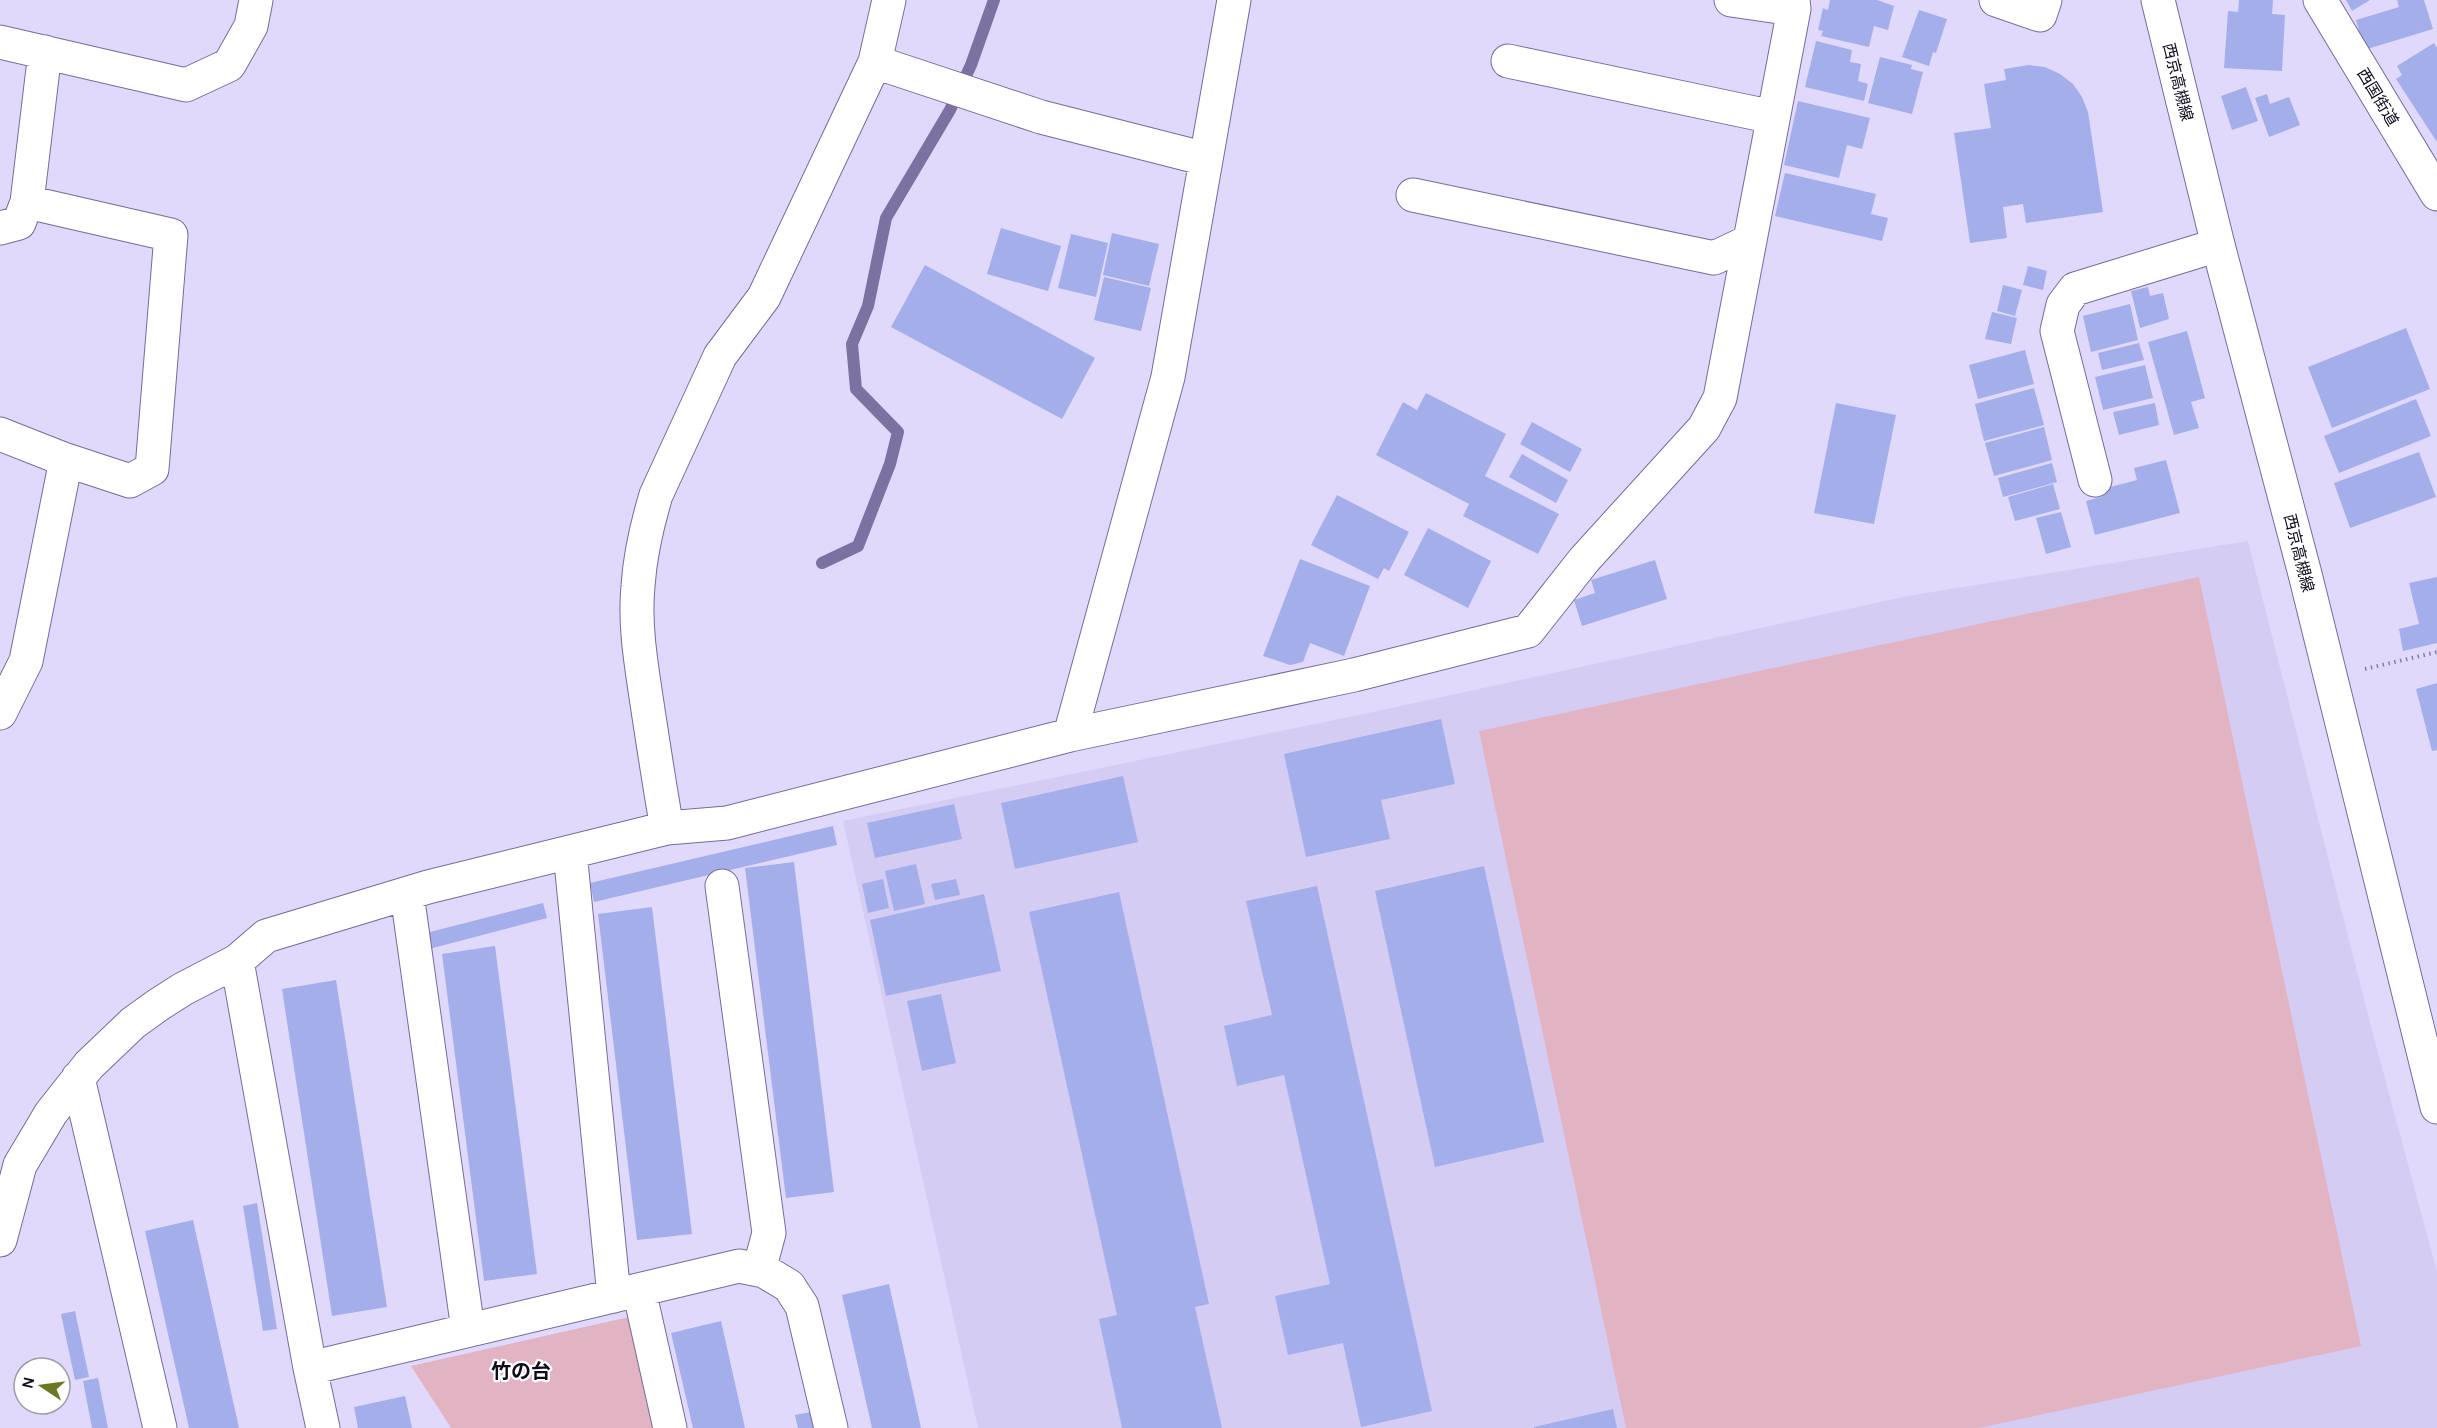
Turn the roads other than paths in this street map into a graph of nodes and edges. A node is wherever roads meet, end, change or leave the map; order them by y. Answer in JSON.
{"nodes":[{"id":1,"x":256,"y":0,"type":"edge"},
{"id":2,"x":889,"y":0,"type":"edge"},
{"id":3,"x":1234,"y":0,"type":"edge"},
{"id":4,"x":1731,"y":0,"type":"edge"},
{"id":5,"x":1996,"y":0,"type":"edge"},
{"id":6,"x":2045,"y":0,"type":"edge"},
{"id":7,"x":2158,"y":0,"type":"edge"},
{"id":8,"x":2319,"y":0,"type":"edge"},
{"id":9,"x":1794,"y":5,"type":"edge"},
{"id":10,"x":0,"y":42,"type":"edge"},
{"id":11,"x":45,"y":52,"type":"junction"},
{"id":12,"x":1508,"y":61,"type":"dead end"},
{"id":13,"x":875,"y":62,"type":"junction"},
{"id":14,"x":1773,"y":117,"type":"junction"},
{"id":15,"x":1206,"y":159,"type":"junction"},
{"id":16,"x":2437,"y":194,"type":"edge"},
{"id":17,"x":1413,"y":195,"type":"dead end"},
{"id":18,"x":27,"y":202,"type":"junction"},
{"id":19,"x":0,"y":228,"type":"edge"},
{"id":20,"x":1748,"y":242,"type":"junction"},
{"id":21,"x":2218,"y":245,"type":"junction"},
{"id":22,"x":0,"y":434,"type":"edge"},
{"id":23,"x":66,"y":460,"type":"junction"},
{"id":24,"x":2095,"y":480,"type":"dead end"},
{"id":25,"x":0,"y":713,"type":"edge"},
{"id":26,"x":1070,"y":735,"type":"junction"},
{"id":27,"x":666,"y":828,"type":"junction"},
{"id":28,"x":570,"y":852,"type":"junction"},
{"id":29,"x":722,"y":886,"type":"dead end"},
{"id":30,"x":407,"y":894,"type":"junction"},
{"id":31,"x":237,"y":961,"type":"junction"},
{"id":32,"x":78,"y":1078,"type":"junction"},
{"id":33,"x":2437,"y":1107,"type":"edge"},
{"id":34,"x":10,"y":1162,"type":"edge"},
{"id":35,"x":0,"y":1240,"type":"edge"},
{"id":36,"x":759,"y":1270,"type":"junction"},
{"id":37,"x":626,"y":1293,"type":"junction"},
{"id":38,"x":468,"y":1330,"type":"junction"},
{"id":39,"x":310,"y":1368,"type":"junction"},
{"id":40,"x":160,"y":1428,"type":"edge"},
{"id":41,"x":323,"y":1428,"type":"edge"},
{"id":42,"x":670,"y":1428,"type":"edge"},
{"id":43,"x":831,"y":1428,"type":"edge"}],
"edges":[{"from":1,"to":11,"type":"street"},
{"from":2,"to":13,"type":"street"},
{"from":3,"to":15,"type":"street"},
{"from":4,"to":9,"type":"street"},
{"from":5,"to":6,"type":"street"},
{"from":7,"to":21,"type":"street","name":"西京高槻線"},
{"from":8,"to":16,"type":"street","name":"西国街道"},
{"from":9,"to":14,"type":"street"},
{"from":10,"to":11,"type":"street"},
{"from":11,"to":18,"type":"street"},
{"from":12,"to":14,"type":"street"},
{"from":13,"to":15,"type":"street"},
{"from":13,"to":27,"type":"street"},
{"from":14,"to":20,"type":"street"},
{"from":15,"to":26,"type":"street"},
{"from":17,"to":20,"type":"street"},
{"from":18,"to":19,"type":"street"},
{"from":18,"to":23,"type":"street"},
{"from":20,"to":26,"type":"street"},
{"from":21,"to":24,"type":"street"},
{"from":21,"to":33,"type":"street","name":"西京高槻線"},
{"from":22,"to":23,"type":"street"},
{"from":23,"to":25,"type":"street"},
{"from":26,"to":27,"type":"street"},
{"from":27,"to":28,"type":"street"},
{"from":28,"to":30,"type":"street"},
{"from":28,"to":37,"type":"street"},
{"from":29,"to":36,"type":"street"},
{"from":30,"to":31,"type":"street"},
{"from":30,"to":38,"type":"street"},
{"from":31,"to":32,"type":"street"},
{"from":31,"to":39,"type":"street"},
{"from":32,"to":34,"type":"street"},
{"from":32,"to":40,"type":"street"},
{"from":34,"to":35,"type":"street"},
{"from":36,"to":37,"type":"street"},
{"from":36,"to":43,"type":"street"},
{"from":37,"to":38,"type":"street"},
{"from":37,"to":42,"type":"street"},
{"from":38,"to":39,"type":"street"},
{"from":39,"to":41,"type":"street"}]}
